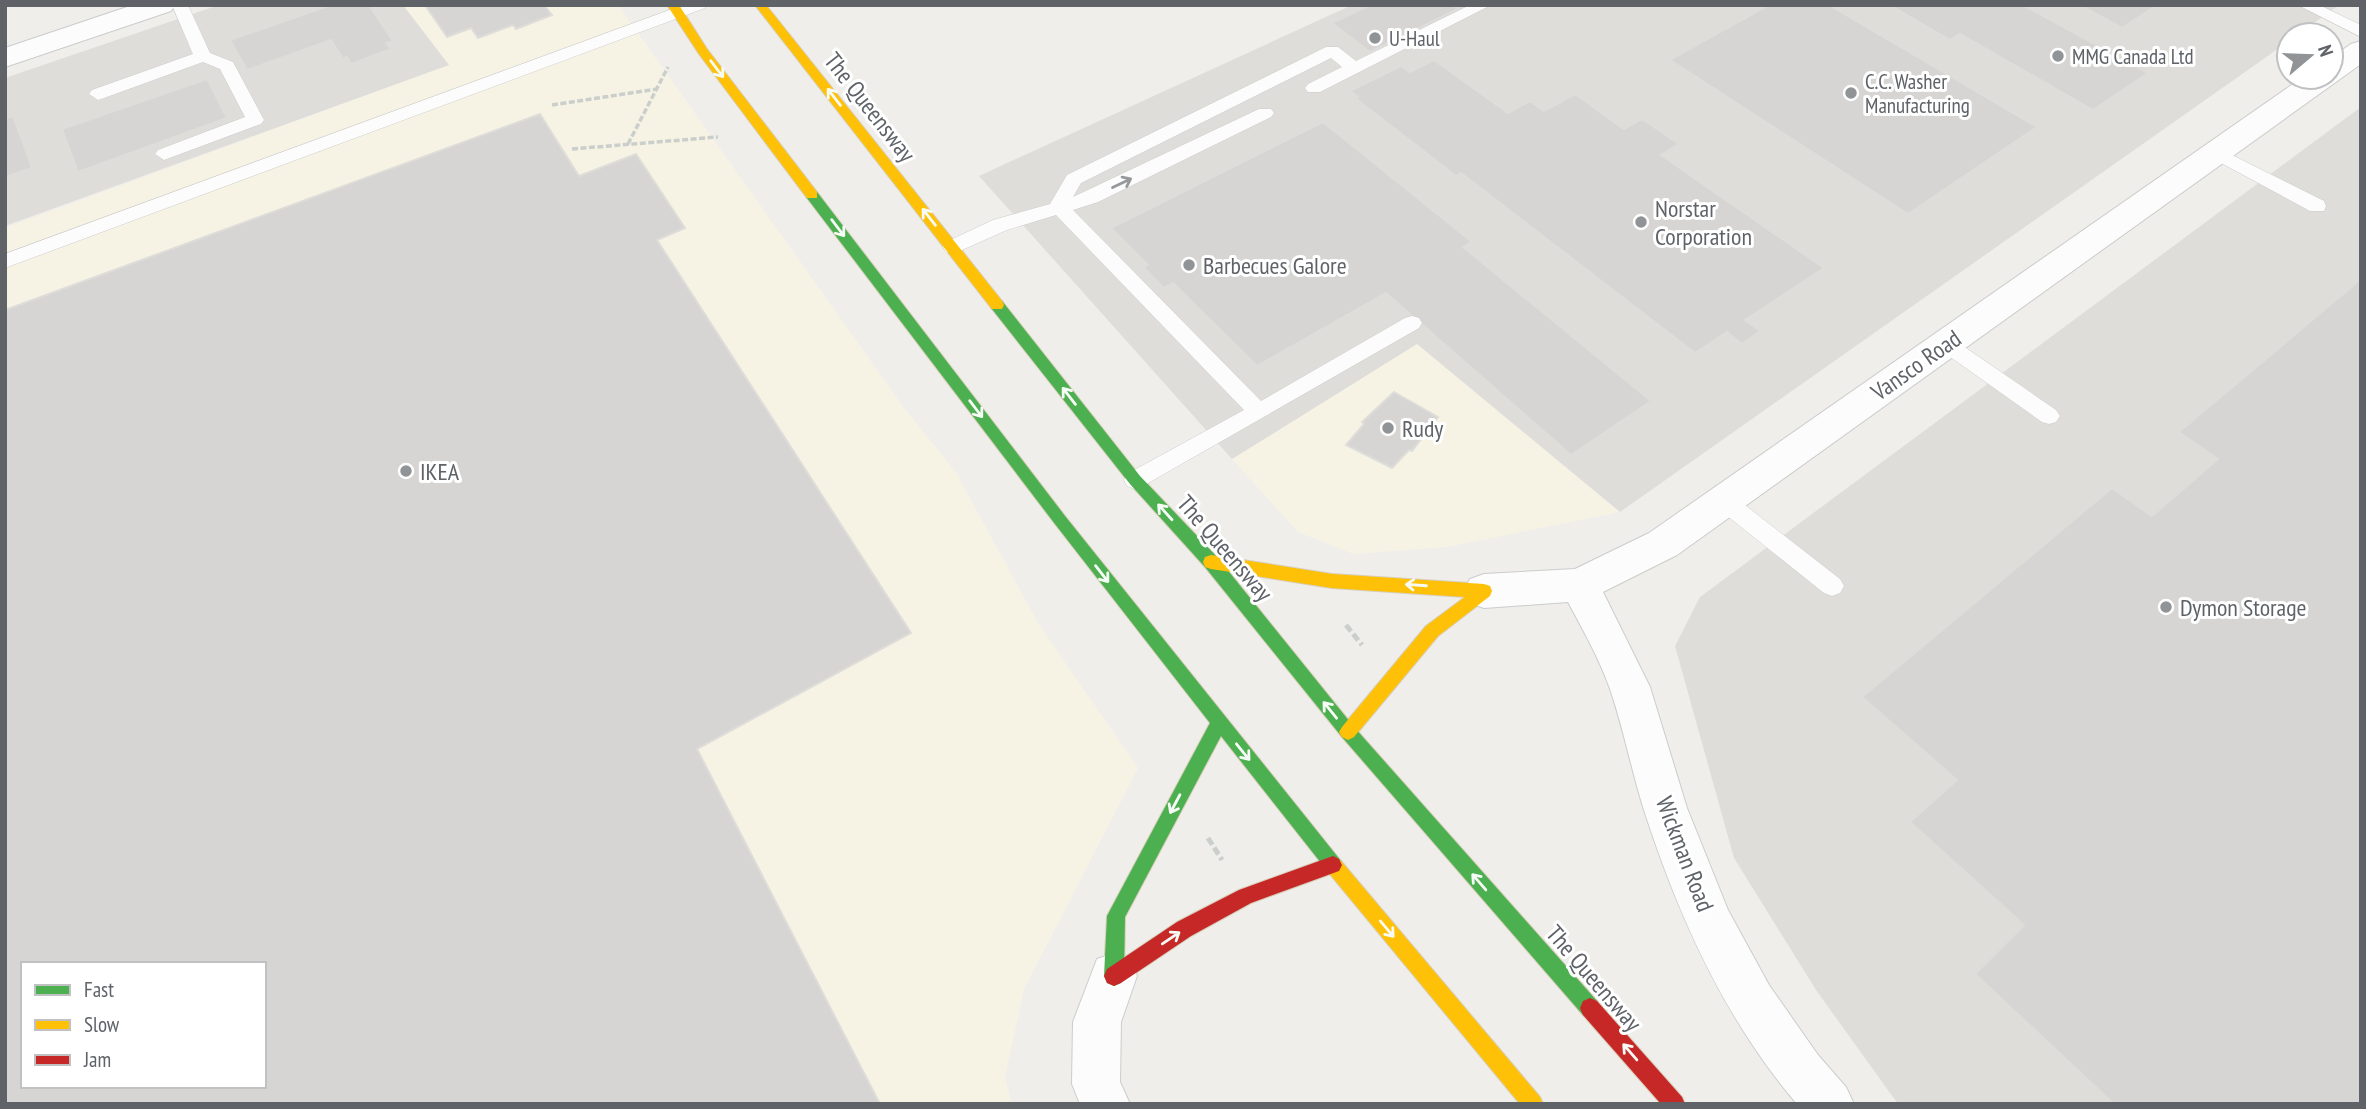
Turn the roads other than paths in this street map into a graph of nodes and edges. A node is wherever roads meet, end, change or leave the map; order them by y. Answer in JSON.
{"nodes":[{"id":1,"x":161,"y":5,"type":"edge"},
{"id":2,"x":180,"y":5,"type":"edge"},
{"id":3,"x":699,"y":5,"type":"edge"},
{"id":4,"x":760,"y":5,"type":"edge"},
{"id":5,"x":1483,"y":5,"type":"edge"},
{"id":6,"x":2306,"y":5,"type":"edge"},
{"id":7,"x":675,"y":9,"type":"edge"},
{"id":8,"x":2361,"y":32,"type":"edge"},
{"id":9,"x":2361,"y":50,"type":"edge"},
{"id":10,"x":203,"y":56,"type":"junction"},
{"id":11,"x":5,"y":58,"type":"edge"},
{"id":12,"x":2345,"y":61,"type":"edge"},
{"id":13,"x":1353,"y":67,"type":"junction"},
{"id":14,"x":1314,"y":88,"type":"dead end"},
{"id":15,"x":2303,"y":91,"type":"edge"},
{"id":16,"x":98,"y":94,"type":"dead end"},
{"id":17,"x":1265,"y":113,"type":"dead end"},
{"id":18,"x":2216,"y":153,"type":"junction"},
{"id":19,"x":164,"y":154,"type":"dead end"},
{"id":20,"x":1058,"y":206,"type":"junction"},
{"id":21,"x":2317,"y":206,"type":"dead end"},
{"id":22,"x":953,"y":247,"type":"junction"},
{"id":23,"x":5,"y":261,"type":"edge"},
{"id":24,"x":1412,"y":323,"type":"dead end"},
{"id":25,"x":1946,"y":344,"type":"junction"},
{"id":26,"x":1259,"y":412,"type":"junction"},
{"id":27,"x":2049,"y":416,"type":"dead end"},
{"id":28,"x":1135,"y":480,"type":"junction"},
{"id":29,"x":1724,"y":501,"type":"junction"},
{"id":30,"x":1211,"y":562,"type":"junction"},
{"id":31,"x":1580,"y":584,"type":"junction"},
{"id":32,"x":1832,"y":586,"type":"dead end"},
{"id":33,"x":1484,"y":591,"type":"junction"},
{"id":34,"x":1219,"y":723,"type":"junction"},
{"id":35,"x":1348,"y":732,"type":"junction"},
{"id":36,"x":1333,"y":865,"type":"junction"},
{"id":37,"x":1114,"y":976,"type":"junction"},
{"id":38,"x":1105,"y":1104,"type":"edge"},
{"id":39,"x":1532,"y":1104,"type":"edge"},
{"id":40,"x":1675,"y":1104,"type":"edge"},
{"id":41,"x":1829,"y":1104,"type":"edge"}],
"edges":[{"from":1,"to":11,"type":"street"},
{"from":2,"to":10,"type":"lane"},
{"from":3,"to":7,"type":"lane"},
{"from":22,"to":4,"type":"main road","name":"The Queensway","one_way":true},
{"from":5,"to":13,"type":"lane"},
{"from":6,"to":8,"type":"lane"},
{"from":7,"to":23,"type":"lane"},
{"from":7,"to":34,"type":"main road","one_way":true},
{"from":9,"to":12,"type":"street"},
{"from":10,"to":16,"type":"lane"},
{"from":10,"to":19,"type":"lane"},
{"from":13,"to":14,"type":"lane"},
{"from":13,"to":20,"type":"lane"},
{"from":15,"to":18,"type":"street","name":"Vansco Road"},
{"from":20,"to":17,"type":"lane","one_way":true},
{"from":18,"to":21,"type":"lane"},
{"from":18,"to":25,"type":"street","name":"Vansco Road"},
{"from":20,"to":22,"type":"lane"},
{"from":20,"to":26,"type":"lane"},
{"from":28,"to":22,"type":"main road","name":"The Queensway","one_way":true},
{"from":24,"to":26,"type":"lane"},
{"from":25,"to":27,"type":"lane"},
{"from":25,"to":29,"type":"street","name":"Vansco Road"},
{"from":26,"to":28,"type":"lane"},
{"from":30,"to":28,"type":"main road","name":"The Queensway","one_way":true},
{"from":29,"to":31,"type":"street","name":"Vansco Road"},
{"from":29,"to":32,"type":"lane"},
{"from":33,"to":30,"type":"main road","one_way":true},
{"from":35,"to":30,"type":"main road","name":"The Queensway","one_way":true},
{"from":31,"to":33,"type":"street","name":"Vansco Road"},
{"from":31,"to":41,"type":"street","name":"Wickman Road"},
{"from":33,"to":35,"type":"main road"},
{"from":34,"to":36,"type":"main road","one_way":true},
{"from":34,"to":37,"type":"main road","one_way":true},
{"from":40,"to":35,"type":"main road","name":"The Queensway","one_way":true},
{"from":37,"to":36,"type":"main road","one_way":true},
{"from":36,"to":39,"type":"main road","one_way":true},
{"from":37,"to":38,"type":"street"}]}
